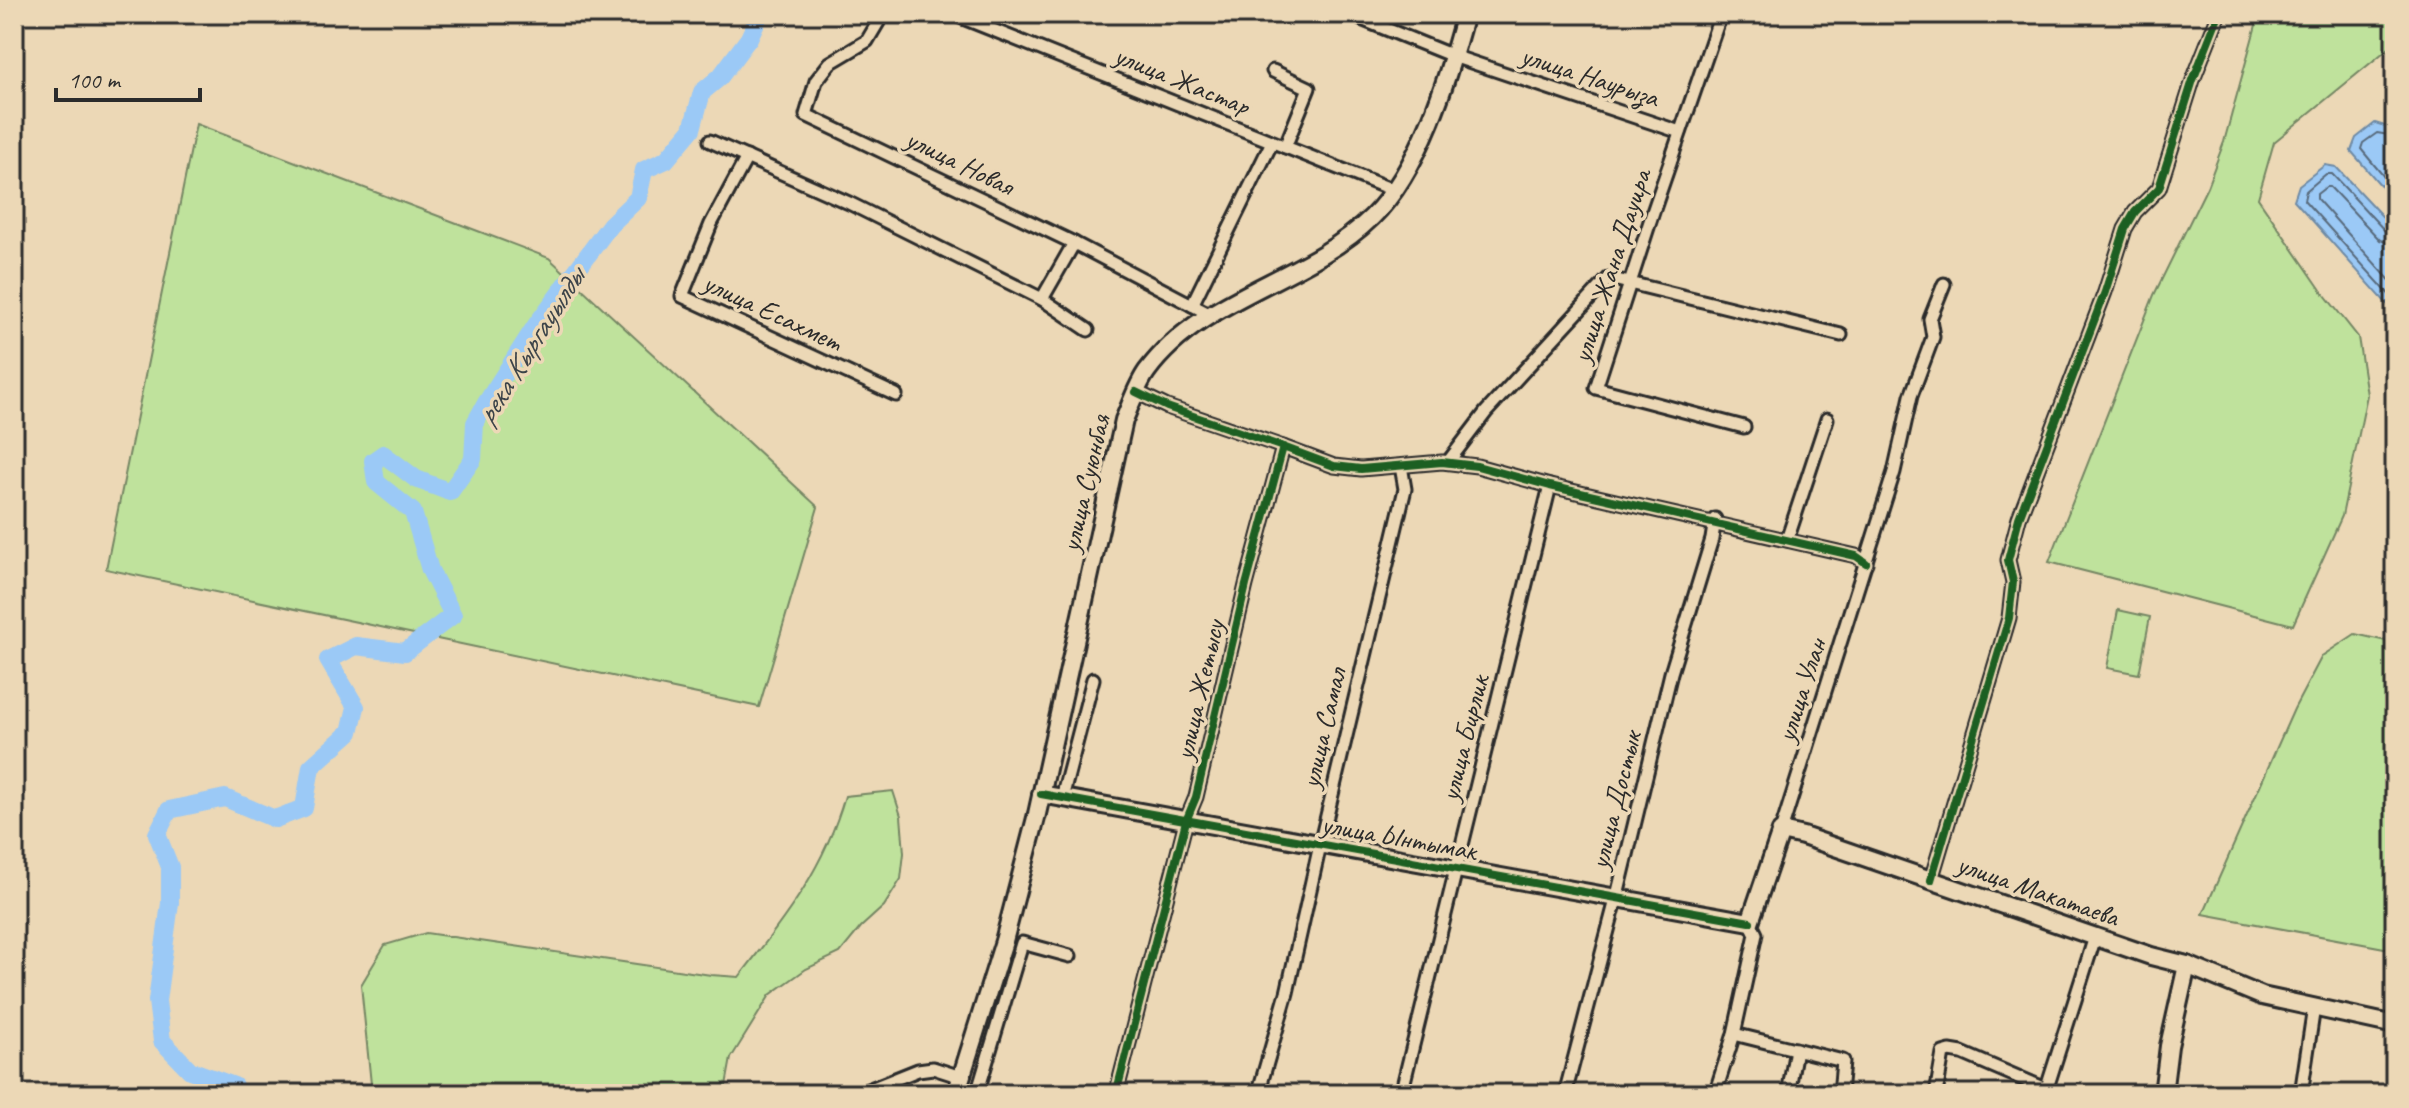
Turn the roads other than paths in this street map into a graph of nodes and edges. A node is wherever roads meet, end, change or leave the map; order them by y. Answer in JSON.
{"nodes":[{"id":1,"x":883,"y":14,"type":"edge"},
{"id":2,"x":953,"y":14,"type":"edge"},
{"id":3,"x":1349,"y":14,"type":"edge"},
{"id":4,"x":1465,"y":14,"type":"edge"},
{"id":5,"x":1721,"y":14,"type":"edge"},
{"id":6,"x":2219,"y":14,"type":"edge"},
{"id":7,"x":1453,"y":56,"type":"junction"},
{"id":8,"x":1273,"y":71,"type":"dead end"},
{"id":9,"x":1680,"y":132,"type":"junction"},
{"id":10,"x":710,"y":141,"type":"dead end"},
{"id":11,"x":1272,"y":142,"type":"junction"},
{"id":12,"x":1285,"y":147,"type":"junction"},
{"id":13,"x":747,"y":157,"type":"junction"},
{"id":14,"x":1393,"y":190,"type":"junction"},
{"id":15,"x":1074,"y":243,"type":"junction"},
{"id":16,"x":1629,"y":283,"type":"junction"},
{"id":17,"x":1944,"y":284,"type":"dead end"},
{"id":18,"x":1042,"y":299,"type":"junction"},
{"id":19,"x":1192,"y":305,"type":"junction"},
{"id":20,"x":1211,"y":315,"type":"junction"},
{"id":21,"x":1088,"y":330,"type":"dead end"},
{"id":22,"x":1841,"y":335,"type":"dead end"},
{"id":23,"x":1136,"y":392,"type":"junction"},
{"id":24,"x":896,"y":395,"type":"dead end"},
{"id":25,"x":1827,"y":419,"type":"dead end"},
{"id":26,"x":1744,"y":427,"type":"dead end"},
{"id":27,"x":1283,"y":447,"type":"junction"},
{"id":28,"x":1448,"y":462,"type":"junction"},
{"id":29,"x":1401,"y":466,"type":"junction"},
{"id":30,"x":1550,"y":486,"type":"junction"},
{"id":31,"x":1714,"y":522,"type":"junction"},
{"id":32,"x":1787,"y":540,"type":"junction"},
{"id":33,"x":1866,"y":563,"type":"junction"},
{"id":34,"x":1093,"y":679,"type":"dead end"},
{"id":35,"x":1041,"y":794,"type":"junction"},
{"id":36,"x":1062,"y":798,"type":"junction"},
{"id":37,"x":1186,"y":821,"type":"junction"},
{"id":38,"x":1781,"y":831,"type":"junction"},
{"id":39,"x":1320,"y":845,"type":"junction"},
{"id":40,"x":1456,"y":871,"type":"junction"},
{"id":41,"x":1931,"y":880,"type":"junction"},
{"id":42,"x":1617,"y":896,"type":"junction"},
{"id":43,"x":1750,"y":922,"type":"junction"},
{"id":44,"x":2095,"y":937,"type":"junction"},
{"id":45,"x":1070,"y":956,"type":"dead end"},
{"id":46,"x":2187,"y":965,"type":"junction"},
{"id":47,"x":2314,"y":1007,"type":"junction"},
{"id":48,"x":2395,"y":1025,"type":"edge"},
{"id":49,"x":1734,"y":1034,"type":"junction"},
{"id":50,"x":1796,"y":1049,"type":"junction"},
{"id":51,"x":961,"y":1077,"type":"junction"},
{"id":52,"x":2045,"y":1092,"type":"edge"},
{"id":53,"x":858,"y":1094,"type":"edge"},
{"id":54,"x":956,"y":1094,"type":"edge"},
{"id":55,"x":977,"y":1094,"type":"edge"},
{"id":56,"x":1116,"y":1094,"type":"edge"},
{"id":57,"x":1258,"y":1094,"type":"edge"},
{"id":58,"x":1401,"y":1094,"type":"edge"},
{"id":59,"x":1565,"y":1094,"type":"edge"},
{"id":60,"x":1715,"y":1094,"type":"edge"},
{"id":61,"x":1788,"y":1094,"type":"edge"},
{"id":62,"x":1840,"y":1094,"type":"edge"},
{"id":63,"x":1936,"y":1094,"type":"edge"},
{"id":64,"x":2163,"y":1094,"type":"edge"},
{"id":65,"x":2301,"y":1094,"type":"edge"}],
"edges":[{"from":1,"to":15,"type":"street","name":"улица Новая"},
{"from":2,"to":11,"type":"street","name":"улица Жастар"},
{"from":3,"to":7,"type":"street","name":"улица Наурыза"},
{"from":4,"to":7,"type":"street","name":"улица Суюнбая"},
{"from":5,"to":9,"type":"street","name":"улица Жана Дауира"},
{"from":6,"to":41,"type":"street"},
{"from":7,"to":9,"type":"street","name":"улица Наурыза"},
{"from":7,"to":14,"type":"street","name":"улица Суюнбая"},
{"from":8,"to":12,"type":"street"},
{"from":9,"to":16,"type":"street","name":"улица Жана Дауира"},
{"from":10,"to":13,"type":"street"},
{"from":11,"to":12,"type":"street","name":"улица Жастар"},
{"from":11,"to":19,"type":"street"},
{"from":12,"to":14,"type":"street","name":"улица Жастар"},
{"from":13,"to":18,"type":"street"},
{"from":13,"to":24,"type":"street","name":"улица Есахмет"},
{"from":14,"to":20,"type":"street","name":"улица Суюнбая"},
{"from":15,"to":18,"type":"street"},
{"from":15,"to":19,"type":"street","name":"улица Новая"},
{"from":16,"to":22,"type":"street"},
{"from":16,"to":26,"type":"street","name":"улица Жана Дауира"},
{"from":16,"to":28,"type":"street"},
{"from":17,"to":33,"type":"street","name":"улица Улан"},
{"from":18,"to":21,"type":"street"},
{"from":19,"to":20,"type":"street","name":"улица Новая"},
{"from":20,"to":23,"type":"street","name":"улица Суюнбая"},
{"from":23,"to":27,"type":"street"},
{"from":23,"to":35,"type":"street","name":"улица Суюнбая"},
{"from":25,"to":32,"type":"street"},
{"from":27,"to":29,"type":"street"},
{"from":27,"to":37,"type":"street","name":"улица Жетысу"},
{"from":28,"to":29,"type":"street"},
{"from":28,"to":30,"type":"street"},
{"from":29,"to":39,"type":"street","name":"улица Самал"},
{"from":30,"to":31,"type":"street"},
{"from":30,"to":40,"type":"street","name":"улица Бирлик"},
{"from":31,"to":32,"type":"street"},
{"from":31,"to":42,"type":"street","name":"улица Достык"},
{"from":32,"to":33,"type":"street"},
{"from":33,"to":38,"type":"street","name":"улица Улан"},
{"from":34,"to":36,"type":"street"},
{"from":35,"to":36,"type":"street","name":"улица Ынтымак"},
{"from":35,"to":51,"type":"street","name":"улица Суюнбая"},
{"from":36,"to":37,"type":"street","name":"улица Ынтымак"},
{"from":37,"to":39,"type":"street","name":"улица Ынтымак"},
{"from":37,"to":56,"type":"street","name":"улица Жетысу"},
{"from":38,"to":41,"type":"street","name":"улица Макатаева"},
{"from":38,"to":43,"type":"street"},
{"from":39,"to":40,"type":"street","name":"улица Ынтымак"},
{"from":39,"to":57,"type":"street","name":"улица Самал"},
{"from":40,"to":42,"type":"street","name":"улица Ынтымак"},
{"from":40,"to":58,"type":"street","name":"улица Бирлик"},
{"from":41,"to":44,"type":"street","name":"улица Макатаева"},
{"from":42,"to":43,"type":"street","name":"улица Ынтымак"},
{"from":42,"to":59,"type":"street","name":"улица Достык"},
{"from":43,"to":49,"type":"street"},
{"from":44,"to":46,"type":"street","name":"улица Макатаева"},
{"from":44,"to":52,"type":"street"},
{"from":45,"to":55,"type":"street"},
{"from":46,"to":47,"type":"street","name":"улица Макатаева"},
{"from":46,"to":64,"type":"street"},
{"from":47,"to":48,"type":"street","name":"улица Макатаева"},
{"from":47,"to":65,"type":"street"},
{"from":49,"to":50,"type":"street"},
{"from":49,"to":60,"type":"street"},
{"from":50,"to":61,"type":"street"},
{"from":50,"to":62,"type":"street"},
{"from":51,"to":53,"type":"street"},
{"from":51,"to":54,"type":"street","name":"улица Суюнбая"},
{"from":52,"to":63,"type":"street"}]}
